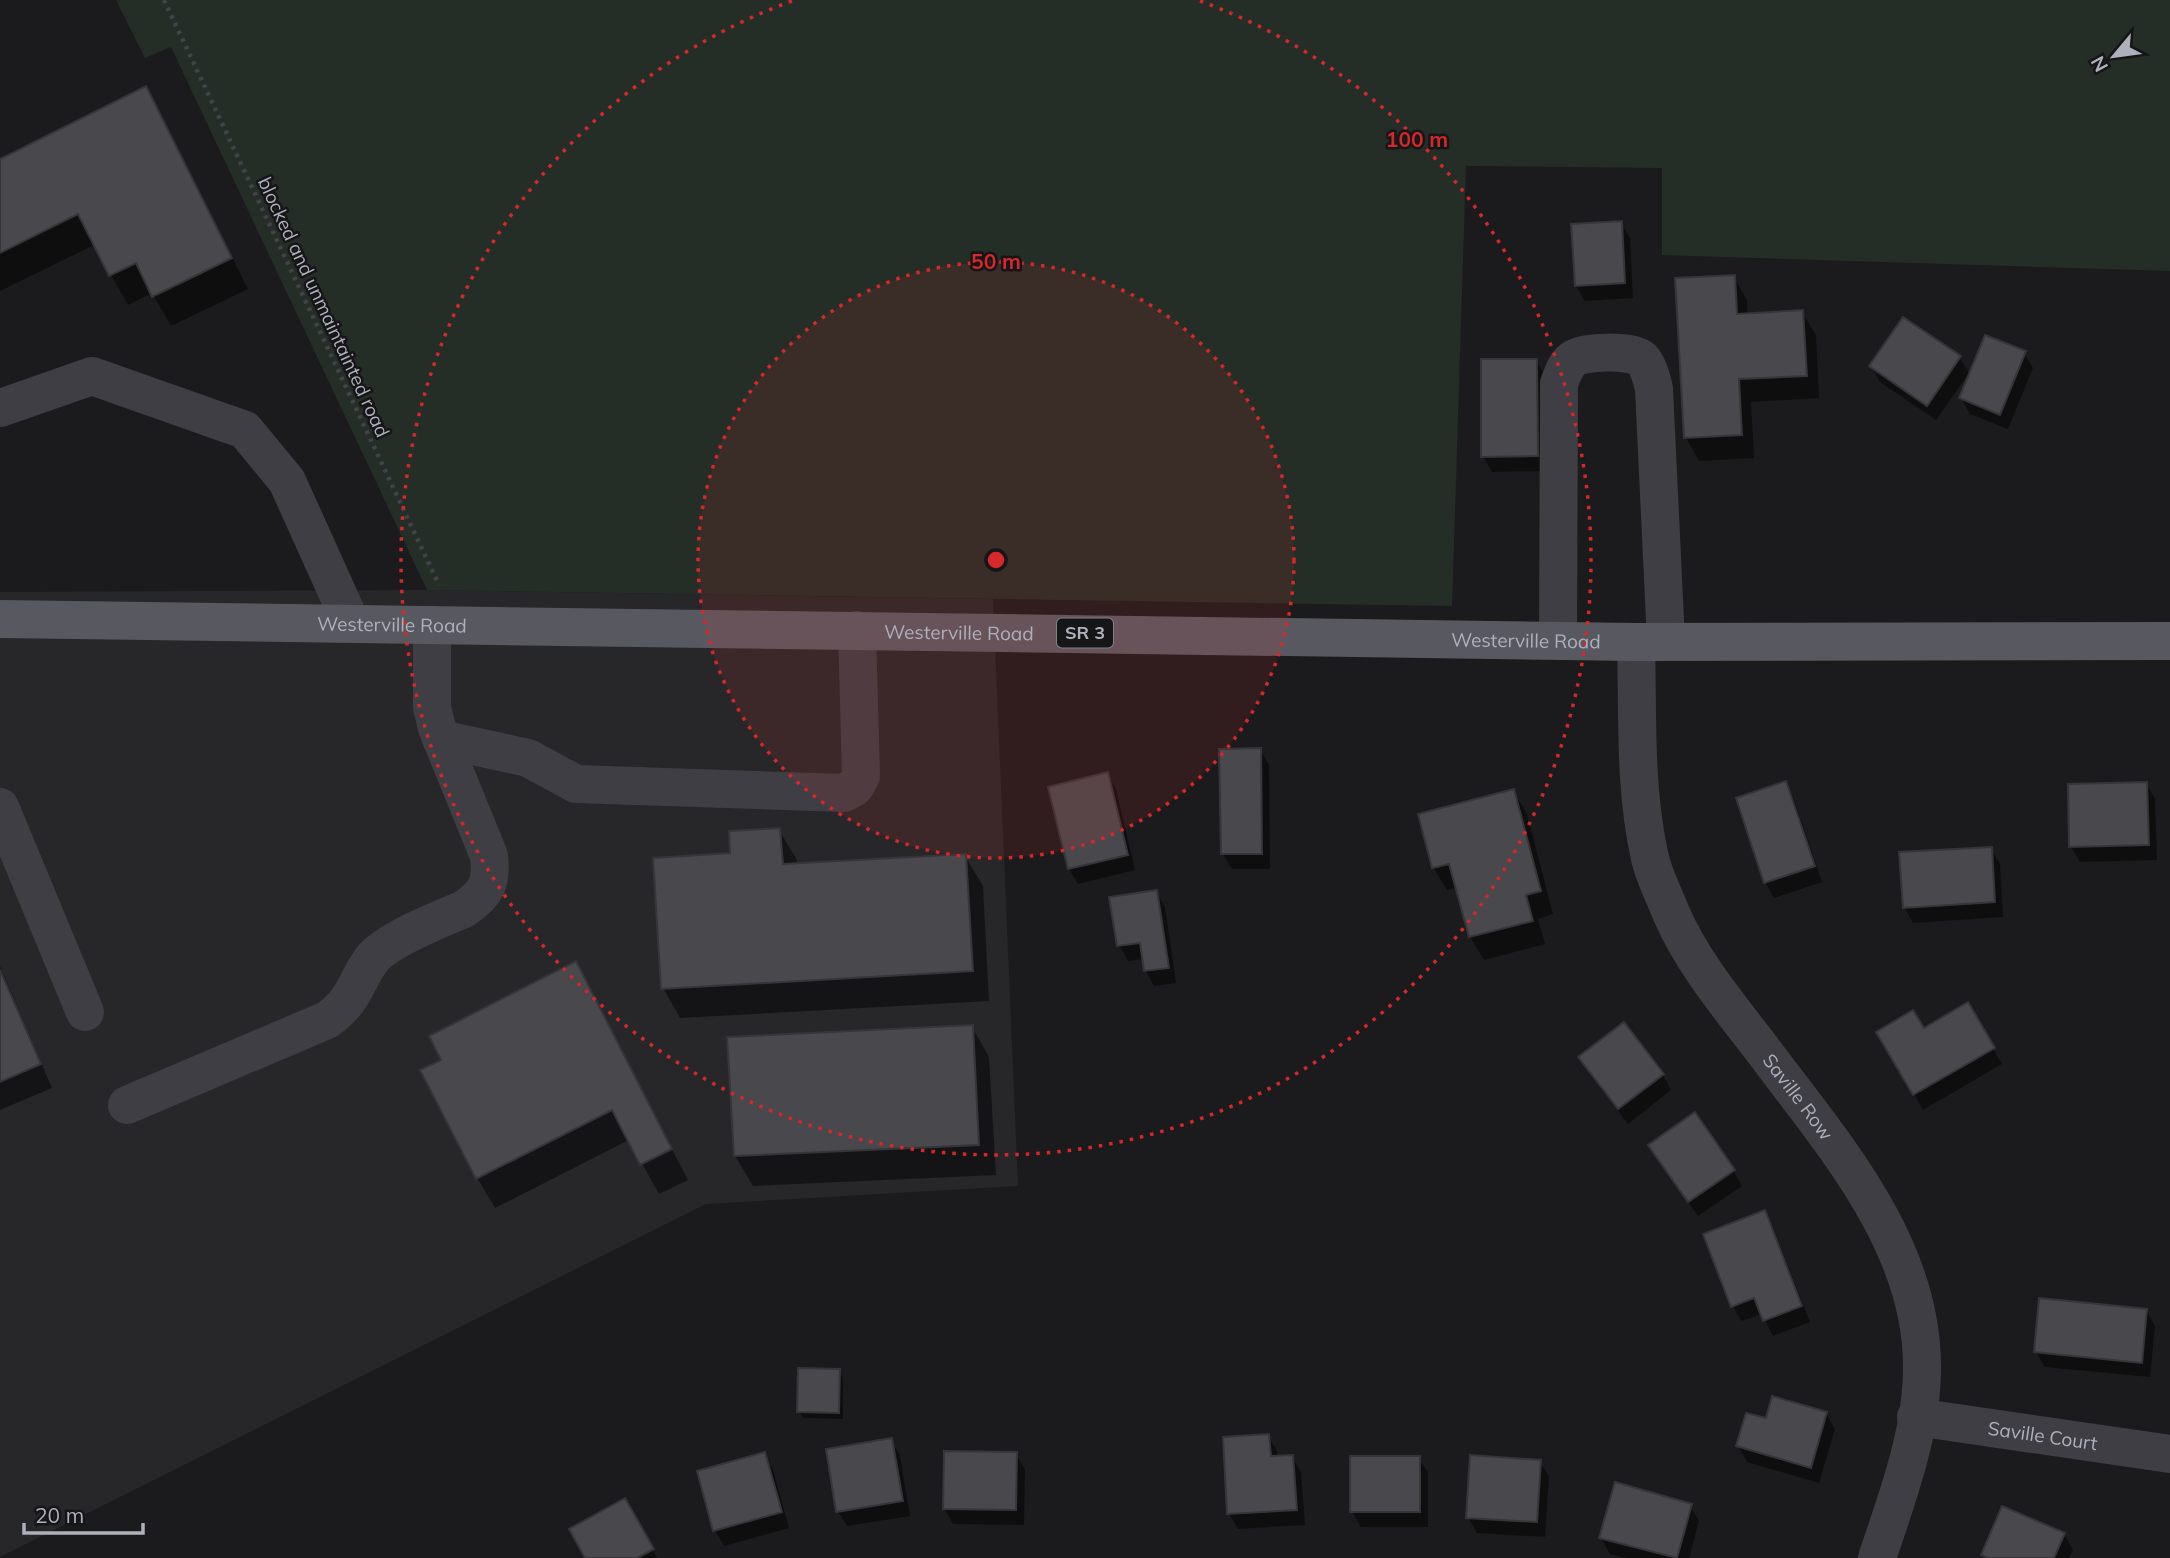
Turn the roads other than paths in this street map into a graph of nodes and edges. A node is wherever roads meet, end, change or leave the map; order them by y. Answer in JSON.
{"nodes":[{"id":1,"x":0,"y":408,"type":"edge"},
{"id":2,"x":0,"y":619,"type":"edge"},
{"id":3,"x":351,"y":623,"type":"junction"},
{"id":4,"x":445,"y":625,"type":"junction"},
{"id":5,"x":858,"y":630,"type":"junction"},
{"id":6,"x":1558,"y":640,"type":"junction"},
{"id":7,"x":2170,"y":641,"type":"edge"},
{"id":8,"x":1651,"y":642,"type":"junction"},
{"id":9,"x":441,"y":739,"type":"junction"},
{"id":10,"x":0,"y":807,"type":"edge"},
{"id":11,"x":85,"y":1012,"type":"dead end"},
{"id":12,"x":127,"y":1105,"type":"dead end"},
{"id":13,"x":1916,"y":1417,"type":"junction"},
{"id":14,"x":2170,"y":1454,"type":"edge"},
{"id":15,"x":1877,"y":1558,"type":"edge"}],
"edges":[{"from":1,"to":3,"type":"street"},
{"from":2,"to":3,"type":"main road","name":"Westerville Road","number":"SR 3"},
{"from":3,"to":4,"type":"main road","name":"Westerville Road","number":"SR 3"},
{"from":4,"to":5,"type":"main road","name":"Westerville Road","number":"SR 3"},
{"from":4,"to":9,"type":"street"},
{"from":5,"to":6,"type":"main road","name":"Westerville Road","number":"SR 3"},
{"from":5,"to":9,"type":"street"},
{"from":6,"to":8,"type":"main road","name":"Westerville Road","number":"SR 3"},
{"from":6,"to":8,"type":"street","name":"Saville Row"},
{"from":7,"to":8,"type":"main road","name":"Westerville Road","number":"SR 3"},
{"from":8,"to":13,"type":"street","name":"Saville Row"},
{"from":9,"to":12,"type":"street"},
{"from":10,"to":11,"type":"street"},
{"from":13,"to":14,"type":"street","name":"Saville Court"},
{"from":13,"to":15,"type":"street","name":"Saville Row"}]}
